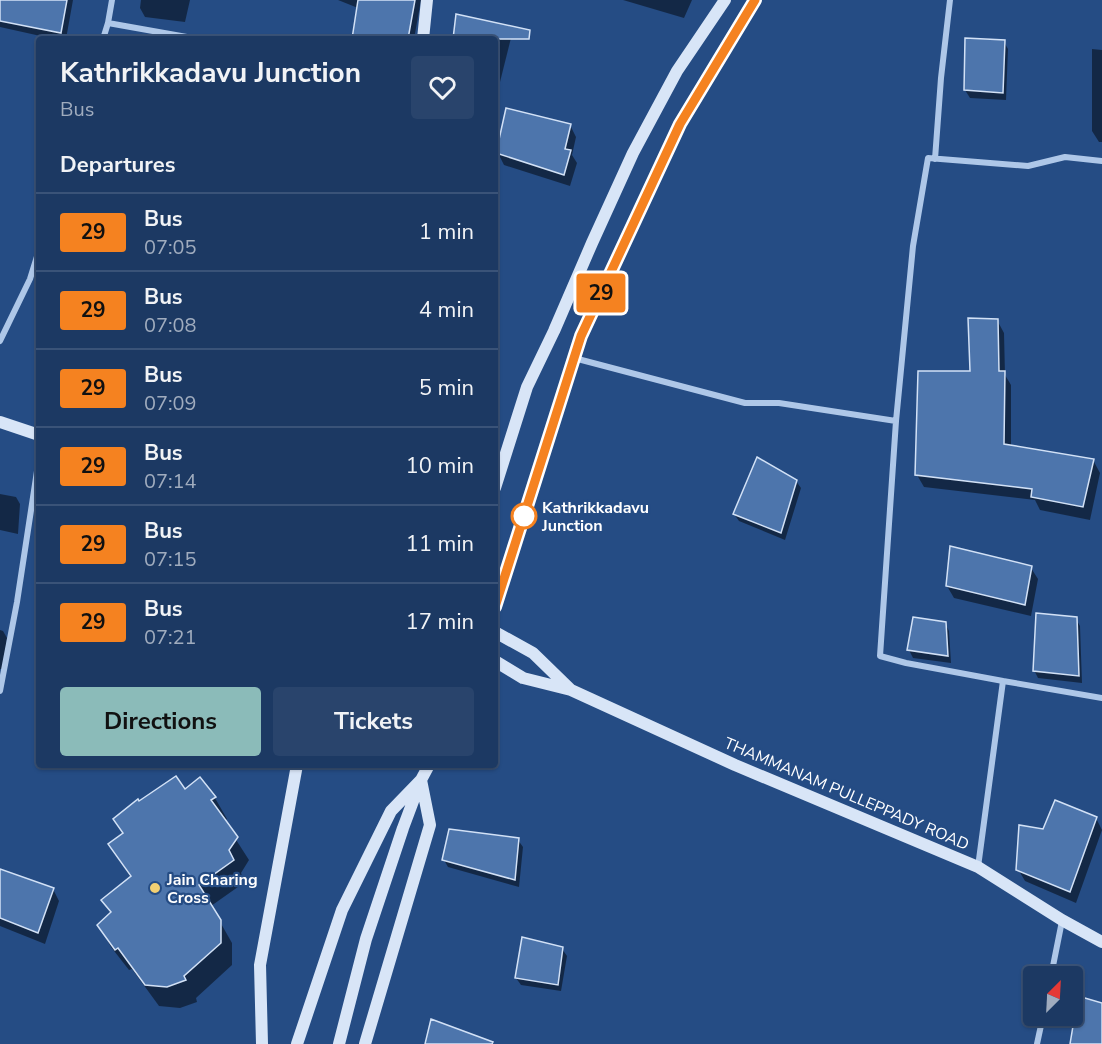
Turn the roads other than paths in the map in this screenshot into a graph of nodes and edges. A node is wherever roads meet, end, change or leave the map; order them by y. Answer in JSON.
{"nodes":[{"id":1,"x":112,"y":0,"type":"edge"},
{"id":2,"x":427,"y":0,"type":"edge"},
{"id":3,"x":726,"y":0,"type":"edge"},
{"id":4,"x":755,"y":0,"type":"edge"},
{"id":5,"x":950,"y":0,"type":"edge"},
{"id":6,"x":108,"y":23,"type":"junction"},
{"id":7,"x":104,"y":36,"type":"edge"},
{"id":8,"x":181,"y":36,"type":"edge"},
{"id":9,"x":423,"y":36,"type":"edge"},
{"id":10,"x":935,"y":159,"type":"junction"},
{"id":11,"x":1102,"y":161,"type":"edge"},
{"id":12,"x":36,"y":260,"type":"edge"},
{"id":13,"x":0,"y":340,"type":"edge"},
{"id":14,"x":574,"y":358,"type":"junction"},
{"id":15,"x":896,"y":421,"type":"junction"},
{"id":16,"x":0,"y":422,"type":"edge"},
{"id":17,"x":36,"y":434,"type":"edge"},
{"id":18,"x":36,"y":478,"type":"edge"},
{"id":19,"x":498,"y":479,"type":"edge"},
{"id":20,"x":498,"y":598,"type":"edge"},
{"id":21,"x":498,"y":634,"type":"edge"},
{"id":22,"x":498,"y":663,"type":"edge"},
{"id":23,"x":1003,"y":681,"type":"junction"},
{"id":24,"x":571,"y":690,"type":"junction"},
{"id":25,"x":0,"y":691,"type":"edge"},
{"id":26,"x":1102,"y":698,"type":"edge"},
{"id":27,"x":296,"y":768,"type":"edge"},
{"id":28,"x":422,"y":768,"type":"edge"},
{"id":29,"x":427,"y":768,"type":"edge"},
{"id":30,"x":421,"y":780,"type":"junction"},
{"id":31,"x":978,"y":867,"type":"junction"},
{"id":32,"x":1062,"y":920,"type":"junction"},
{"id":33,"x":1102,"y":942,"type":"edge"},
{"id":34,"x":1053,"y":966,"type":"edge"},
{"id":35,"x":1041,"y":1026,"type":"edge"},
{"id":36,"x":262,"y":1044,"type":"edge"},
{"id":37,"x":297,"y":1044,"type":"edge"},
{"id":38,"x":339,"y":1044,"type":"edge"},
{"id":39,"x":365,"y":1044,"type":"edge"},
{"id":40,"x":1037,"y":1044,"type":"edge"}],
"edges":[{"from":1,"to":6,"type":"street"},
{"from":2,"to":9,"type":"main road"},
{"from":3,"to":19,"type":"main road"},
{"from":4,"to":14,"type":"main road"},
{"from":5,"to":10,"type":"street"},
{"from":6,"to":7,"type":"street"},
{"from":6,"to":8,"type":"street"},
{"from":10,"to":11,"type":"street"},
{"from":10,"to":15,"type":"street"},
{"from":12,"to":13,"type":"street"},
{"from":14,"to":15,"type":"street"},
{"from":14,"to":20,"type":"main road"},
{"from":15,"to":23,"type":"street"},
{"from":16,"to":17,"type":"main road"},
{"from":18,"to":25,"type":"street"},
{"from":21,"to":24,"type":"main road","name":"THAMMANAM PULLEPPADY ROAD"},
{"from":22,"to":24,"type":"main road","name":"THAMMANAM PULLEPPADY ROAD"},
{"from":23,"to":26,"type":"street"},
{"from":23,"to":31,"type":"street"},
{"from":24,"to":31,"type":"main road","name":"THAMMANAM PULLEPPADY ROAD"},
{"from":27,"to":36,"type":"main road"},
{"from":28,"to":30,"type":"main road"},
{"from":29,"to":30,"type":"main road"},
{"from":30,"to":37,"type":"main road"},
{"from":30,"to":38,"type":"main road"},
{"from":30,"to":39,"type":"main road"},
{"from":31,"to":32,"type":"main road","name":"THAMMANAM PULLEPPADY ROAD"},
{"from":32,"to":33,"type":"main road","name":"THAMMANAM PULLEPPADY ROAD"},
{"from":32,"to":34,"type":"street"},
{"from":35,"to":40,"type":"street"}]}
